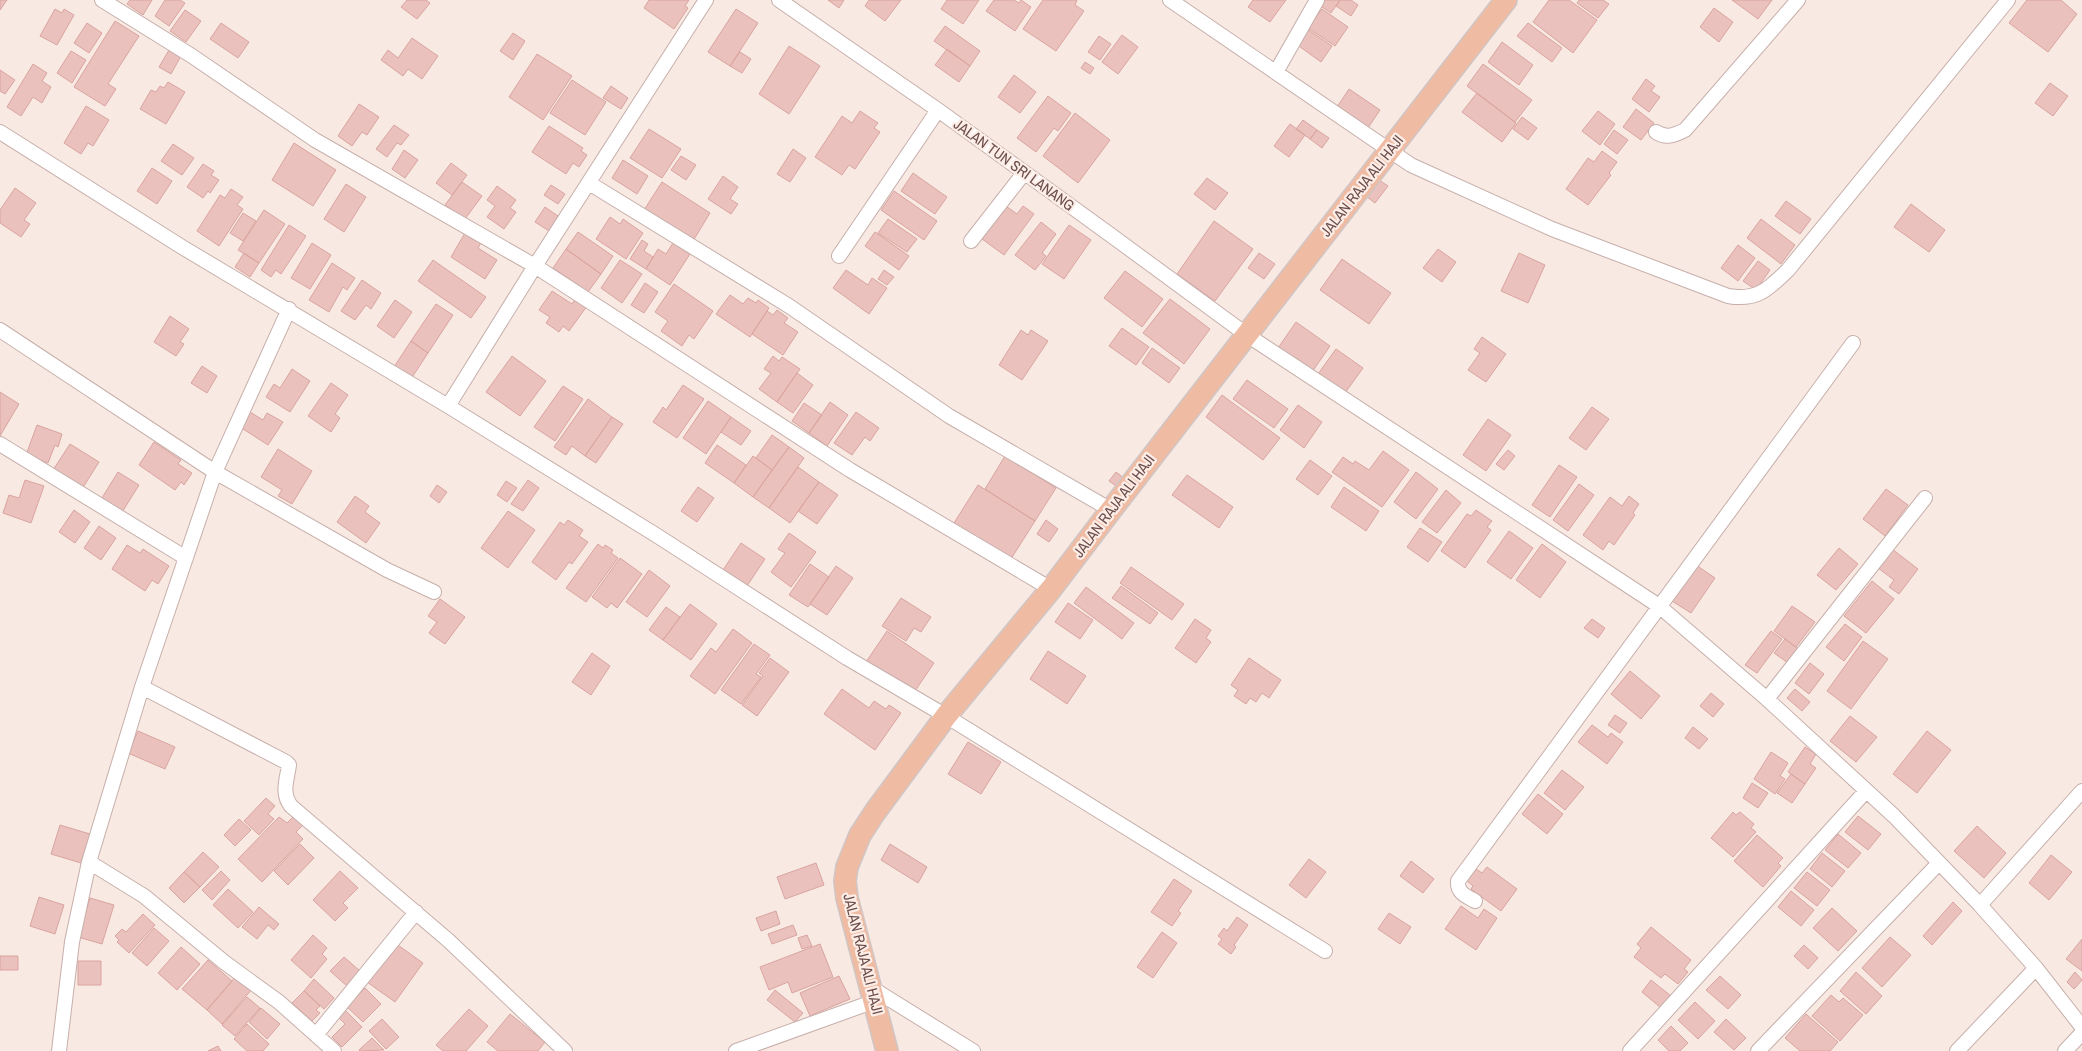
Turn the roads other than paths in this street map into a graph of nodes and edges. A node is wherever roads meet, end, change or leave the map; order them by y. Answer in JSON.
{"nodes":[{"id":1,"x":102,"y":0,"type":"edge"},
{"id":2,"x":706,"y":0,"type":"edge"},
{"id":3,"x":779,"y":0,"type":"edge"},
{"id":4,"x":1170,"y":0,"type":"edge"},
{"id":5,"x":1317,"y":0,"type":"edge"},
{"id":6,"x":1506,"y":0,"type":"edge"},
{"id":7,"x":1798,"y":0,"type":"edge"},
{"id":8,"x":2008,"y":0,"type":"edge"},
{"id":9,"x":1276,"y":72,"type":"junction"},
{"id":10,"x":938,"y":110,"type":"junction"},
{"id":11,"x":0,"y":132,"type":"edge"},
{"id":12,"x":1656,"y":132,"type":"dead end"},
{"id":13,"x":1382,"y":160,"type":"junction"},
{"id":14,"x":1024,"y":173,"type":"junction"},
{"id":15,"x":589,"y":183,"type":"junction"},
{"id":16,"x":971,"y":241,"type":"dead end"},
{"id":17,"x":839,"y":256,"type":"dead end"},
{"id":18,"x":535,"y":266,"type":"junction"},
{"id":19,"x":289,"y":309,"type":"junction"},
{"id":20,"x":0,"y":330,"type":"edge"},
{"id":21,"x":1246,"y":335,"type":"junction"},
{"id":22,"x":1853,"y":343,"type":"dead end"},
{"id":23,"x":448,"y":406,"type":"junction"},
{"id":24,"x":0,"y":444,"type":"edge"},
{"id":25,"x":215,"y":472,"type":"junction"},
{"id":26,"x":1925,"y":498,"type":"dead end"},
{"id":27,"x":1110,"y":510,"type":"junction"},
{"id":28,"x":186,"y":558,"type":"junction"},
{"id":29,"x":1051,"y":589,"type":"junction"},
{"id":30,"x":434,"y":592,"type":"dead end"},
{"id":31,"x":1659,"y":606,"type":"junction"},
{"id":32,"x":142,"y":687,"type":"junction"},
{"id":33,"x":1767,"y":699,"type":"junction"},
{"id":34,"x":946,"y":716,"type":"junction"},
{"id":35,"x":1866,"y":791,"type":"junction"},
{"id":36,"x":2082,"y":792,"type":"edge"},
{"id":37,"x":89,"y":862,"type":"junction"},
{"id":38,"x":1939,"y":863,"type":"junction"},
{"id":39,"x":1475,"y":901,"type":"dead end"},
{"id":40,"x":1980,"y":904,"type":"junction"},
{"id":41,"x":416,"y":912,"type":"junction"},
{"id":42,"x":1325,"y":951,"type":"dead end"},
{"id":43,"x":2036,"y":968,"type":"junction"},
{"id":44,"x":872,"y":994,"type":"junction"},
{"id":45,"x":2082,"y":1027,"type":"edge"},
{"id":46,"x":2082,"y":1032,"type":"edge"},
{"id":47,"x":316,"y":1035,"type":"junction"},
{"id":48,"x":59,"y":1051,"type":"edge"},
{"id":49,"x":334,"y":1051,"type":"edge"},
{"id":50,"x":565,"y":1051,"type":"edge"},
{"id":51,"x":736,"y":1051,"type":"edge"},
{"id":52,"x":887,"y":1051,"type":"edge"},
{"id":53,"x":974,"y":1051,"type":"edge"},
{"id":54,"x":1630,"y":1051,"type":"edge"},
{"id":55,"x":1758,"y":1051,"type":"edge"},
{"id":56,"x":1957,"y":1051,"type":"edge"},
{"id":57,"x":2065,"y":1051,"type":"edge"}],
"edges":[{"from":1,"to":18,"type":"street"},
{"from":2,"to":15,"type":"street"},
{"from":3,"to":10,"type":"street","name":"JALAN TUN SRI LANANG"},
{"from":4,"to":9,"type":"street"},
{"from":5,"to":9,"type":"street"},
{"from":6,"to":13,"type":"main road","name":"JALAN RAJA ALI HAJI"},
{"from":7,"to":12,"type":"street"},
{"from":8,"to":13,"type":"street"},
{"from":9,"to":13,"type":"street"},
{"from":10,"to":14,"type":"street","name":"JALAN TUN SRI LANANG"},
{"from":10,"to":17,"type":"street"},
{"from":11,"to":19,"type":"street"},
{"from":13,"to":21,"type":"main road","name":"JALAN RAJA ALI HAJI"},
{"from":14,"to":16,"type":"street"},
{"from":14,"to":21,"type":"street","name":"JALAN TUN SRI LANANG"},
{"from":15,"to":18,"type":"street"},
{"from":15,"to":27,"type":"street"},
{"from":18,"to":23,"type":"street"},
{"from":18,"to":29,"type":"street"},
{"from":19,"to":23,"type":"street"},
{"from":19,"to":25,"type":"street"},
{"from":20,"to":25,"type":"street"},
{"from":21,"to":27,"type":"main road","name":"JALAN RAJA ALI HAJI"},
{"from":21,"to":31,"type":"street","name":"JALAN TUN SRI LANANG"},
{"from":22,"to":31,"type":"street"},
{"from":23,"to":34,"type":"street"},
{"from":24,"to":28,"type":"street"},
{"from":25,"to":28,"type":"street"},
{"from":25,"to":30,"type":"street"},
{"from":26,"to":33,"type":"street"},
{"from":27,"to":29,"type":"main road","name":"JALAN RAJA ALI HAJI"},
{"from":28,"to":32,"type":"street"},
{"from":29,"to":34,"type":"main road","name":"JALAN RAJA ALI HAJI"},
{"from":31,"to":33,"type":"street","name":"JALAN TUN SRI LANANG"},
{"from":31,"to":39,"type":"street"},
{"from":32,"to":37,"type":"street"},
{"from":32,"to":41,"type":"street"},
{"from":33,"to":35,"type":"street","name":"JALAN TUN SRI LANANG"},
{"from":34,"to":42,"type":"street"},
{"from":34,"to":44,"type":"main road","name":"JALAN RAJA ALI HAJI"},
{"from":35,"to":38,"type":"street","name":"JALAN TUN SRI LANANG"},
{"from":35,"to":54,"type":"street"},
{"from":36,"to":40,"type":"street"},
{"from":37,"to":47,"type":"street"},
{"from":37,"to":48,"type":"street"},
{"from":38,"to":40,"type":"street","name":"JALAN TUN SRI LANANG"},
{"from":38,"to":55,"type":"street"},
{"from":40,"to":43,"type":"street","name":"JALAN TUN SRI LANANG"},
{"from":41,"to":47,"type":"street"},
{"from":41,"to":50,"type":"street"},
{"from":43,"to":45,"type":"street","name":"JALAN TUN SRI LANANG"},
{"from":43,"to":56,"type":"street"},
{"from":44,"to":51,"type":"street"},
{"from":44,"to":52,"type":"main road","name":"JALAN RAJA ALI HAJI"},
{"from":44,"to":53,"type":"street"},
{"from":46,"to":57,"type":"street"},
{"from":47,"to":49,"type":"street"}]}
